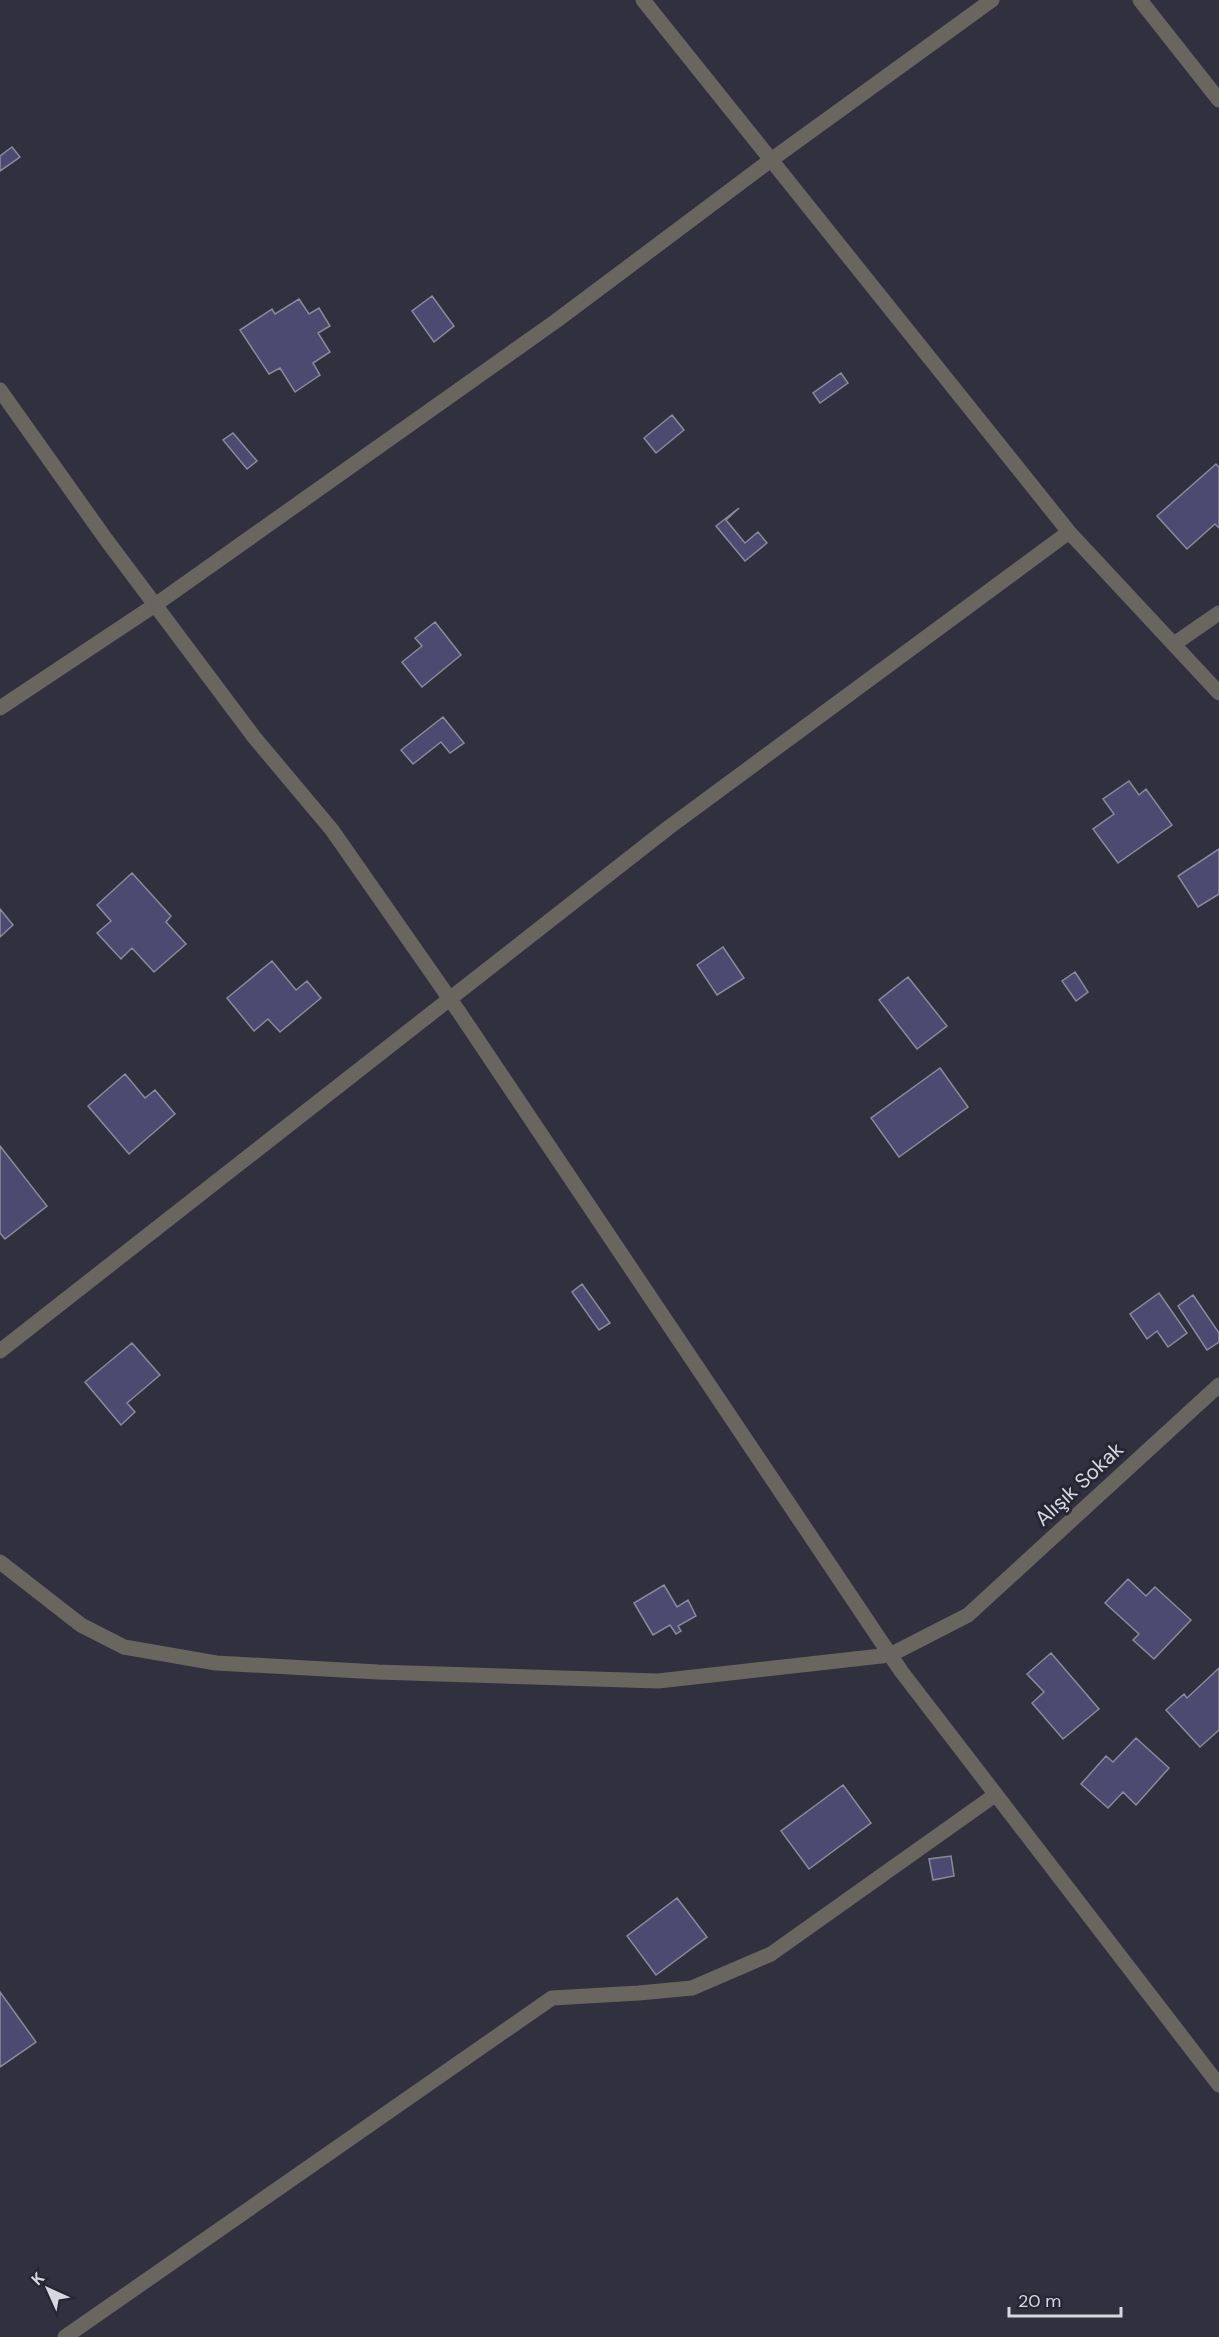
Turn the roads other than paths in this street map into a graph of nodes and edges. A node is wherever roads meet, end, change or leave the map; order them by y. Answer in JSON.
{"nodes":[{"id":1,"x":643,"y":0,"type":"edge"},
{"id":2,"x":993,"y":0,"type":"edge"},
{"id":3,"x":1140,"y":0,"type":"edge"},
{"id":4,"x":1219,"y":100,"type":"edge"},
{"id":5,"x":771,"y":160,"type":"junction"},
{"id":6,"x":0,"y":390,"type":"edge"},
{"id":7,"x":1070,"y":532,"type":"junction"},
{"id":8,"x":155,"y":605,"type":"junction"},
{"id":9,"x":1219,"y":612,"type":"edge"},
{"id":10,"x":1174,"y":644,"type":"junction"},
{"id":11,"x":1219,"y":693,"type":"edge"},
{"id":12,"x":0,"y":708,"type":"edge"},
{"id":13,"x":450,"y":1000,"type":"junction"},
{"id":14,"x":0,"y":1351,"type":"edge"},
{"id":15,"x":1219,"y":1385,"type":"edge"},
{"id":16,"x":0,"y":1562,"type":"edge"},
{"id":17,"x":890,"y":1655,"type":"junction"},
{"id":18,"x":995,"y":1795,"type":"junction"},
{"id":19,"x":1216,"y":2075,"type":"edge"},
{"id":20,"x":65,"y":2337,"type":"edge"}],
"edges":[{"from":1,"to":5,"type":"street"},
{"from":2,"to":5,"type":"street"},
{"from":3,"to":4,"type":"street"},
{"from":5,"to":7,"type":"street"},
{"from":5,"to":8,"type":"street"},
{"from":6,"to":8,"type":"street"},
{"from":7,"to":10,"type":"street"},
{"from":7,"to":13,"type":"street"},
{"from":8,"to":12,"type":"street"},
{"from":8,"to":13,"type":"street"},
{"from":9,"to":10,"type":"street"},
{"from":10,"to":11,"type":"street"},
{"from":13,"to":14,"type":"street"},
{"from":13,"to":17,"type":"street"},
{"from":15,"to":17,"type":"street","name":"Alışık Sokak"},
{"from":16,"to":17,"type":"street"},
{"from":17,"to":18,"type":"street"},
{"from":18,"to":19,"type":"street"},
{"from":18,"to":20,"type":"street"}]}
